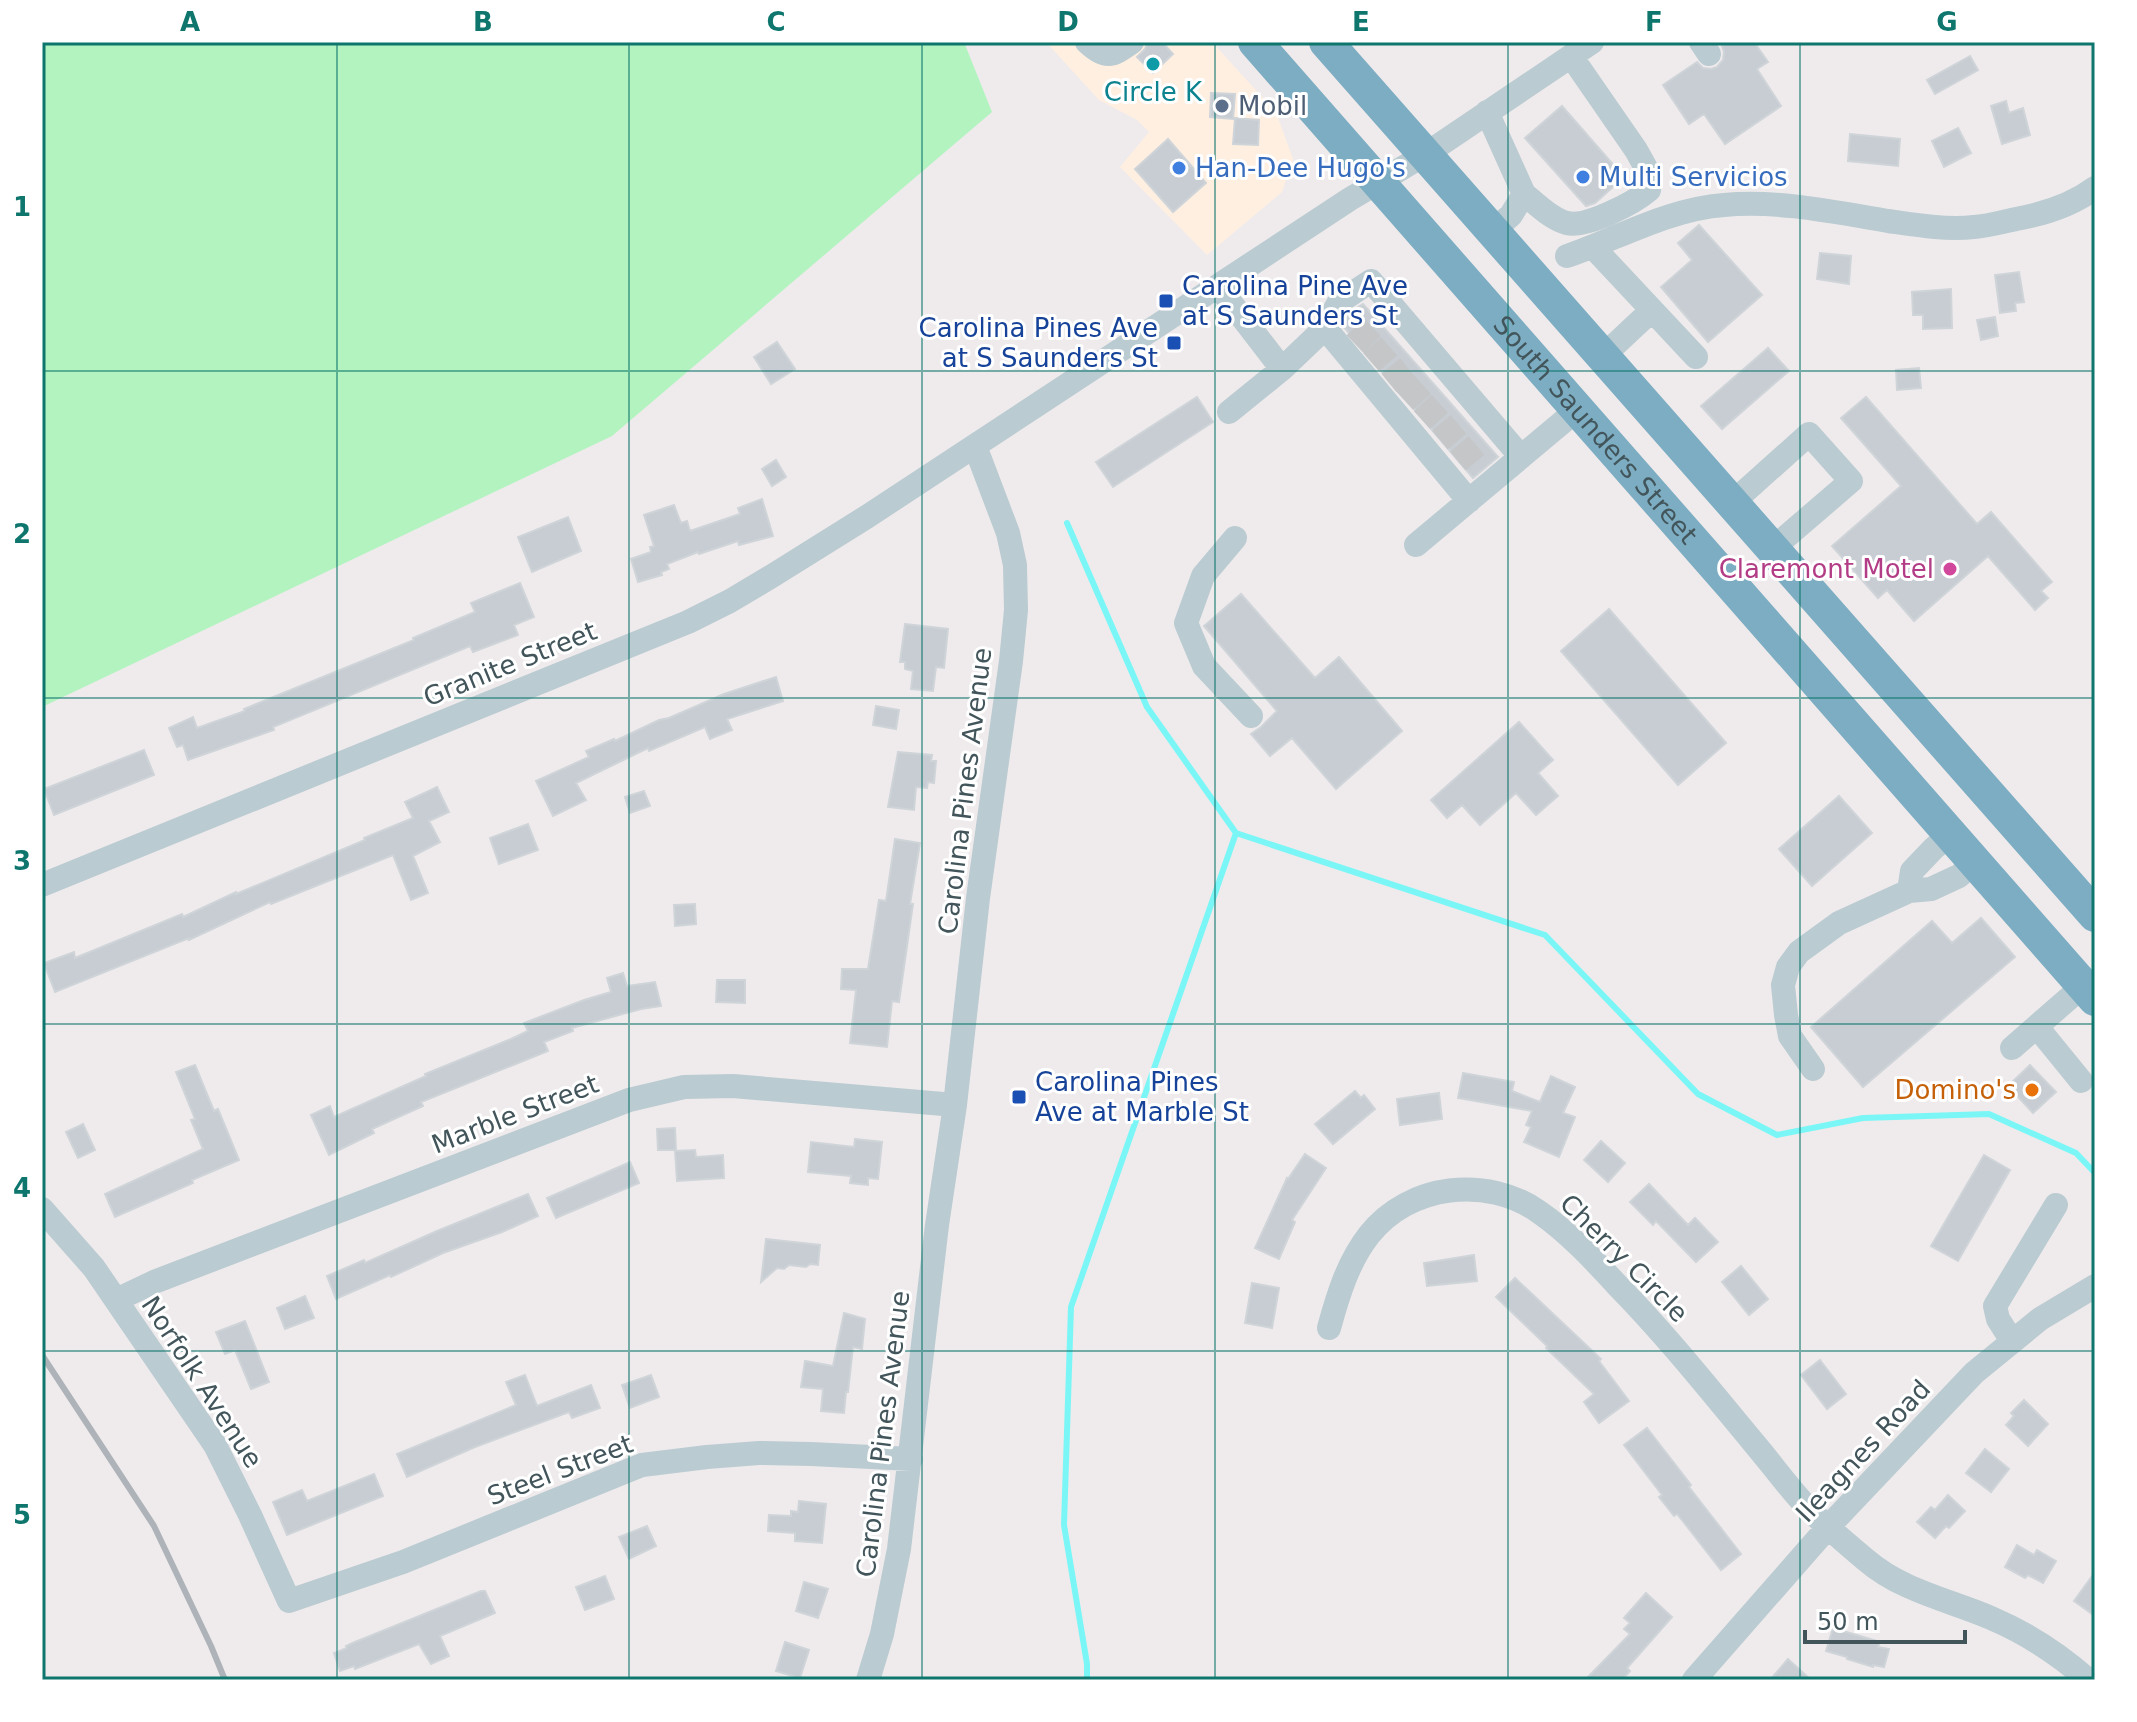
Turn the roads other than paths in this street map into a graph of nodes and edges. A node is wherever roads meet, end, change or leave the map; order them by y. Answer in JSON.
{"nodes":[{"id":1,"x":1087,"y":42,"type":"edge"},
{"id":2,"x":1132,"y":42,"type":"edge"},
{"id":3,"x":1255,"y":42,"type":"edge"},
{"id":4,"x":1326,"y":42,"type":"edge"},
{"id":5,"x":1592,"y":42,"type":"edge"},
{"id":6,"x":1571,"y":56,"type":"junction"},
{"id":7,"x":1487,"y":112,"type":"junction"},
{"id":8,"x":1426,"y":154,"type":"junction"},
{"id":9,"x":1378,"y":184,"type":"junction"},
{"id":10,"x":2095,"y":188,"type":"edge"},
{"id":11,"x":1524,"y":194,"type":"junction"},
{"id":12,"x":1574,"y":224,"type":"junction"},
{"id":13,"x":1493,"y":231,"type":"junction"},
{"id":14,"x":1581,"y":251,"type":"junction"},
{"id":15,"x":1218,"y":286,"type":"junction"},
{"id":16,"x":1652,"y":310,"type":"junction"},
{"id":17,"x":1325,"y":328,"type":"junction"},
{"id":18,"x":1603,"y":356,"type":"junction"},
{"id":19,"x":1696,"y":357,"type":"dead end"},
{"id":20,"x":1282,"y":369,"type":"junction"},
{"id":21,"x":1577,"y":410,"type":"junction"},
{"id":22,"x":1229,"y":412,"type":"dead end"},
{"id":23,"x":975,"y":446,"type":"junction"},
{"id":24,"x":1521,"y":457,"type":"junction"},
{"id":25,"x":1469,"y":501,"type":"junction"},
{"id":26,"x":1732,"y":503,"type":"junction"},
{"id":27,"x":1235,"y":538,"type":"dead end"},
{"id":28,"x":1416,"y":545,"type":"dead end"},
{"id":29,"x":1772,"y":549,"type":"junction"},
{"id":30,"x":1251,"y":716,"type":"dead end"},
{"id":31,"x":1950,"y":835,"type":"junction"},
{"id":32,"x":1975,"y":862,"type":"junction"},
{"id":33,"x":42,"y":885,"type":"edge"},
{"id":34,"x":1909,"y":891,"type":"junction"},
{"id":35,"x":2095,"y":915,"type":"edge"},
{"id":36,"x":2089,"y":993,"type":"edge"},
{"id":37,"x":2037,"y":1027,"type":"junction"},
{"id":38,"x":2012,"y":1048,"type":"dead end"},
{"id":39,"x":1813,"y":1069,"type":"dead end"},
{"id":40,"x":2081,"y":1081,"type":"dead end"},
{"id":41,"x":955,"y":1105,"type":"junction"},
{"id":42,"x":2056,"y":1205,"type":"dead end"},
{"id":43,"x":42,"y":1209,"type":"edge"},
{"id":44,"x":2095,"y":1286,"type":"edge"},
{"id":45,"x":116,"y":1300,"type":"junction"},
{"id":46,"x":1329,"y":1328,"type":"dead end"},
{"id":47,"x":2012,"y":1341,"type":"junction"},
{"id":48,"x":911,"y":1459,"type":"junction"},
{"id":49,"x":1829,"y":1526,"type":"junction"},
{"id":50,"x":289,"y":1601,"type":"joint"},
{"id":51,"x":868,"y":1680,"type":"edge"},
{"id":52,"x":1694,"y":1680,"type":"edge"},
{"id":53,"x":2088,"y":1680,"type":"edge"}],
"edges":[{"from":1,"to":2,"type":"street"},
{"from":3,"to":9,"type":"highway","name":"South Saunders Street"},
{"from":4,"to":8,"type":"highway","name":"South Saunders Street"},
{"from":5,"to":6,"type":"street"},
{"from":6,"to":7,"type":"street"},
{"from":6,"to":12,"type":"street"},
{"from":7,"to":8,"type":"street"},
{"from":7,"to":11,"type":"street"},
{"from":8,"to":9,"type":"street"},
{"from":8,"to":13,"type":"highway","name":"South Saunders Street"},
{"from":9,"to":15,"type":"street"},
{"from":9,"to":21,"type":"highway","name":"South Saunders Street"},
{"from":10,"to":14,"type":"street"},
{"from":11,"to":12,"type":"street"},
{"from":11,"to":13,"type":"street"},
{"from":12,"to":14,"type":"street"},
{"from":13,"to":18,"type":"highway","name":"South Saunders Street"},
{"from":14,"to":16,"type":"street"},
{"from":15,"to":20,"type":"street"},
{"from":15,"to":23,"type":"street"},
{"from":16,"to":18,"type":"street"},
{"from":16,"to":19,"type":"street"},
{"from":17,"to":20,"type":"street"},
{"from":17,"to":24,"type":"street"},
{"from":17,"to":25,"type":"street"},
{"from":18,"to":26,"type":"highway","name":"South Saunders Street"},
{"from":20,"to":22,"type":"street"},
{"from":21,"to":24,"type":"street"},
{"from":21,"to":31,"type":"highway","name":"South Saunders Street"},
{"from":23,"to":33,"type":"street","name":"Granite Street"},
{"from":23,"to":41,"type":"street","name":"Carolina Pines Avenue"},
{"from":24,"to":25,"type":"street"},
{"from":25,"to":28,"type":"street"},
{"from":26,"to":29,"type":"highway","name":"South Saunders Street"},
{"from":26,"to":29,"type":"street"},
{"from":27,"to":30,"type":"street"},
{"from":29,"to":35,"type":"highway","name":"South Saunders Street"},
{"from":31,"to":32,"type":"highway","name":"South Saunders Street"},
{"from":31,"to":34,"type":"street"},
{"from":32,"to":34,"type":"street"},
{"from":32,"to":36,"type":"highway","name":"South Saunders Street"},
{"from":34,"to":39,"type":"street"},
{"from":36,"to":37,"type":"street"},
{"from":37,"to":38,"type":"street"},
{"from":37,"to":40,"type":"street"},
{"from":41,"to":45,"type":"street","name":"Marble Street"},
{"from":41,"to":48,"type":"street","name":"Carolina Pines Avenue"},
{"from":42,"to":47,"type":"street"},
{"from":43,"to":45,"type":"street","name":"Norfolk Avenue"},
{"from":44,"to":47,"type":"street","name":"Ileagnes Road"},
{"from":45,"to":50,"type":"street","name":"Norfolk Avenue"},
{"from":46,"to":49,"type":"street","name":"Cherry Circle"},
{"from":47,"to":49,"type":"street","name":"Ileagnes Road"},
{"from":48,"to":50,"type":"street","name":"Steel Street"},
{"from":48,"to":51,"type":"street","name":"Carolina Pines Avenue"},
{"from":49,"to":52,"type":"street","name":"Ileagnes Road"},
{"from":49,"to":53,"type":"street","name":"Cherry Circle"}]}
